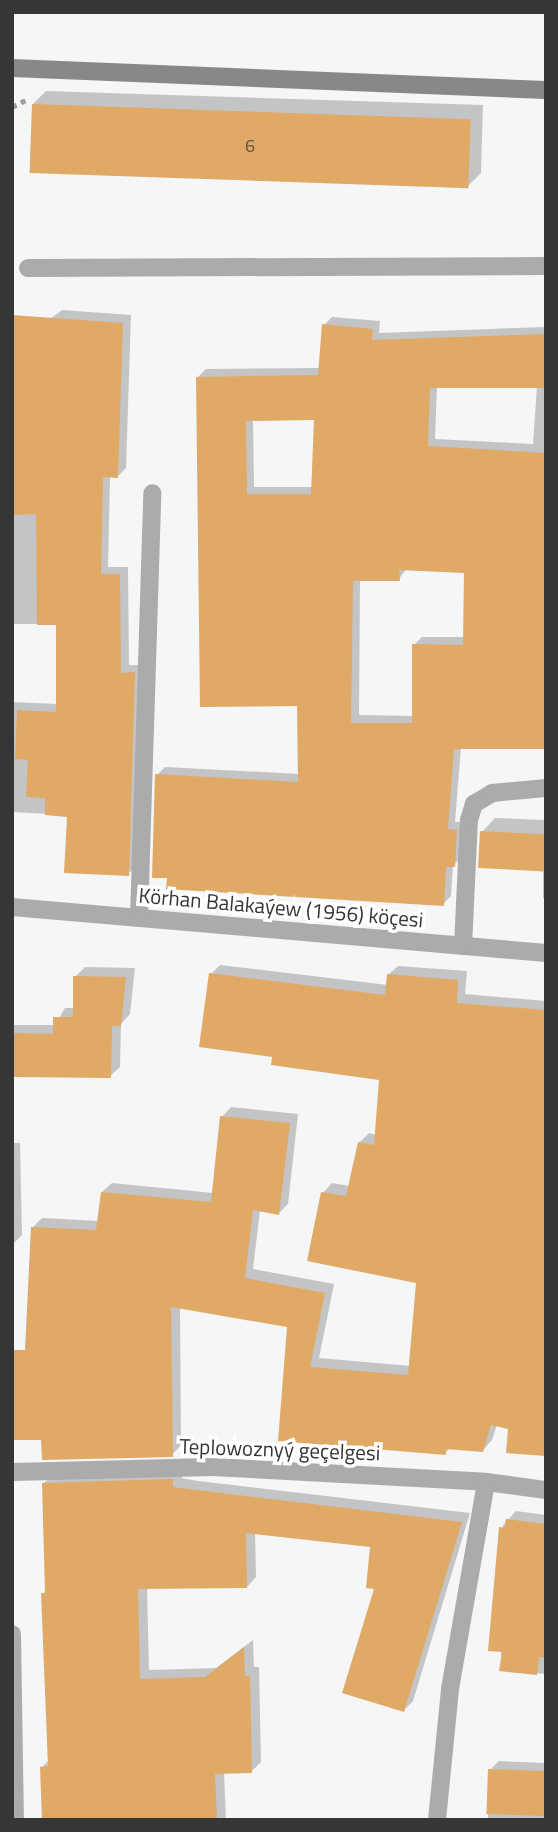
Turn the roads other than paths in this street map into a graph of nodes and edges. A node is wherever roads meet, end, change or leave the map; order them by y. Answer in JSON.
{"nodes":[{"id":1,"x":12,"y":68,"type":"edge"},
{"id":2,"x":546,"y":90,"type":"edge"},
{"id":3,"x":546,"y":266,"type":"edge"},
{"id":4,"x":28,"y":268,"type":"dead end"},
{"id":5,"x":152,"y":493,"type":"dead end"},
{"id":6,"x":546,"y":788,"type":"edge"},
{"id":7,"x":12,"y":907,"type":"edge"},
{"id":8,"x":139,"y":918,"type":"junction"},
{"id":9,"x":463,"y":946,"type":"junction"},
{"id":10,"x":546,"y":953,"type":"edge"},
{"id":11,"x":12,"y":1472,"type":"edge"},
{"id":12,"x":486,"y":1482,"type":"junction"},
{"id":13,"x":546,"y":1490,"type":"edge"},
{"id":14,"x":12,"y":1634,"type":"edge"},
{"id":15,"x":15,"y":1820,"type":"edge"},
{"id":16,"x":437,"y":1820,"type":"edge"}],
"edges":[{"from":1,"to":2,"type":"street"},
{"from":3,"to":4,"type":"street"},
{"from":5,"to":8,"type":"street"},
{"from":6,"to":9,"type":"street"},
{"from":7,"to":8,"type":"street","name":"Körhan Balakaýew (1956) köçesi"},
{"from":8,"to":9,"type":"street","name":"Körhan Balakaýew (1956) köçesi"},
{"from":9,"to":10,"type":"street","name":"Körhan Balakaýew (1956) köçesi"},
{"from":11,"to":12,"type":"street","name":"Teplowoznyý geçelgesi"},
{"from":12,"to":13,"type":"street","name":"Teplowoznyý geçelgesi"},
{"from":12,"to":16,"type":"street"},
{"from":14,"to":15,"type":"street"}]}
